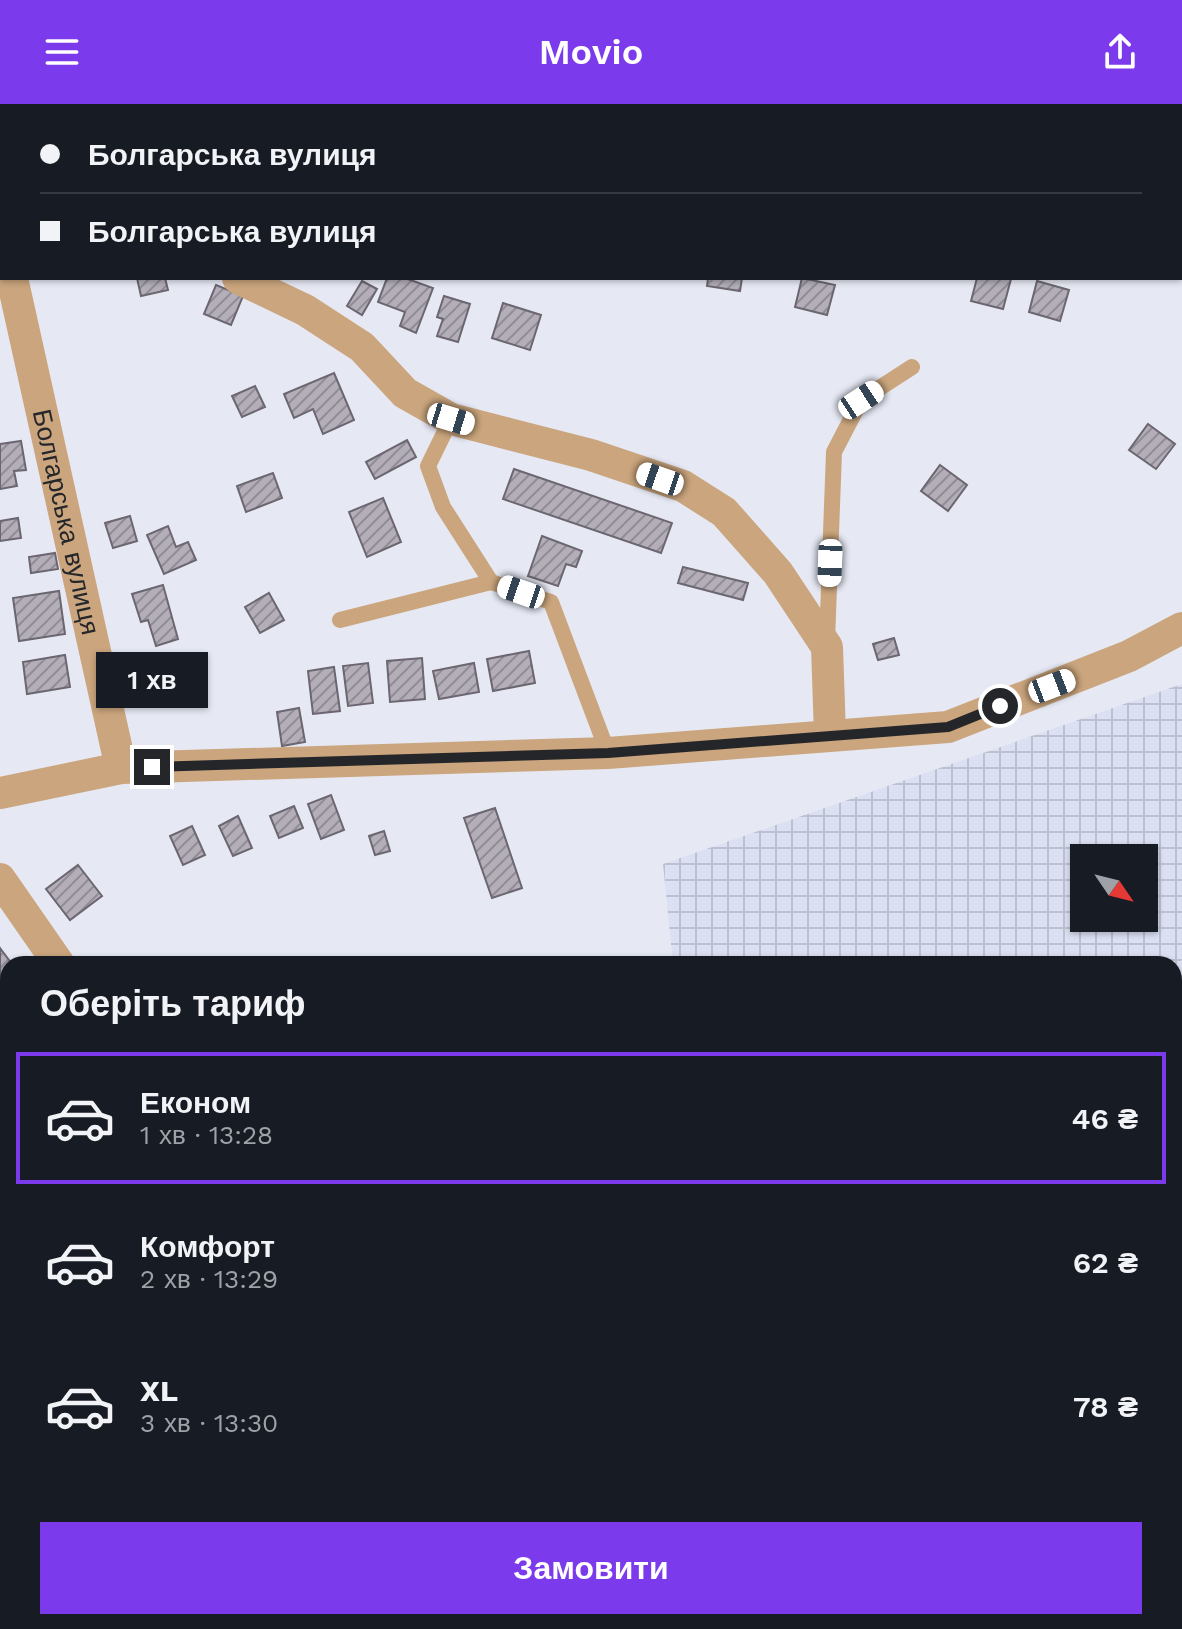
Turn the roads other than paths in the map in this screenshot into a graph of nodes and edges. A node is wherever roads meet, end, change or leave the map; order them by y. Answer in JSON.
{"nodes":[{"id":1,"x":12,"y":280,"type":"edge"},
{"id":2,"x":242,"y":280,"type":"edge"},
{"id":3,"x":912,"y":367,"type":"dead end"},
{"id":4,"x":451,"y":419,"type":"junction"},
{"id":5,"x":491,"y":582,"type":"junction"},
{"id":6,"x":340,"y":620,"type":"dead end"},
{"id":7,"x":1182,"y":628,"type":"edge"},
{"id":8,"x":827,"y":647,"type":"junction"},
{"id":9,"x":830,"y":735,"type":"junction"},
{"id":10,"x":608,"y":753,"type":"junction"},
{"id":11,"x":121,"y":768,"type":"junction"},
{"id":12,"x":0,"y":793,"type":"edge"},
{"id":13,"x":0,"y":879,"type":"edge"},
{"id":14,"x":53,"y":956,"type":"edge"}],
"edges":[{"from":1,"to":11,"type":"street","name":"Болгарська вулиця"},
{"from":2,"to":4,"type":"street"},
{"from":3,"to":8,"type":"lane"},
{"from":4,"to":5,"type":"lane"},
{"from":4,"to":8,"type":"street"},
{"from":5,"to":6,"type":"lane"},
{"from":5,"to":10,"type":"lane"},
{"from":7,"to":9,"type":"street"},
{"from":8,"to":9,"type":"street"},
{"from":9,"to":10,"type":"street"},
{"from":10,"to":11,"type":"street"},
{"from":11,"to":12,"type":"street"},
{"from":13,"to":14,"type":"street"}]}
